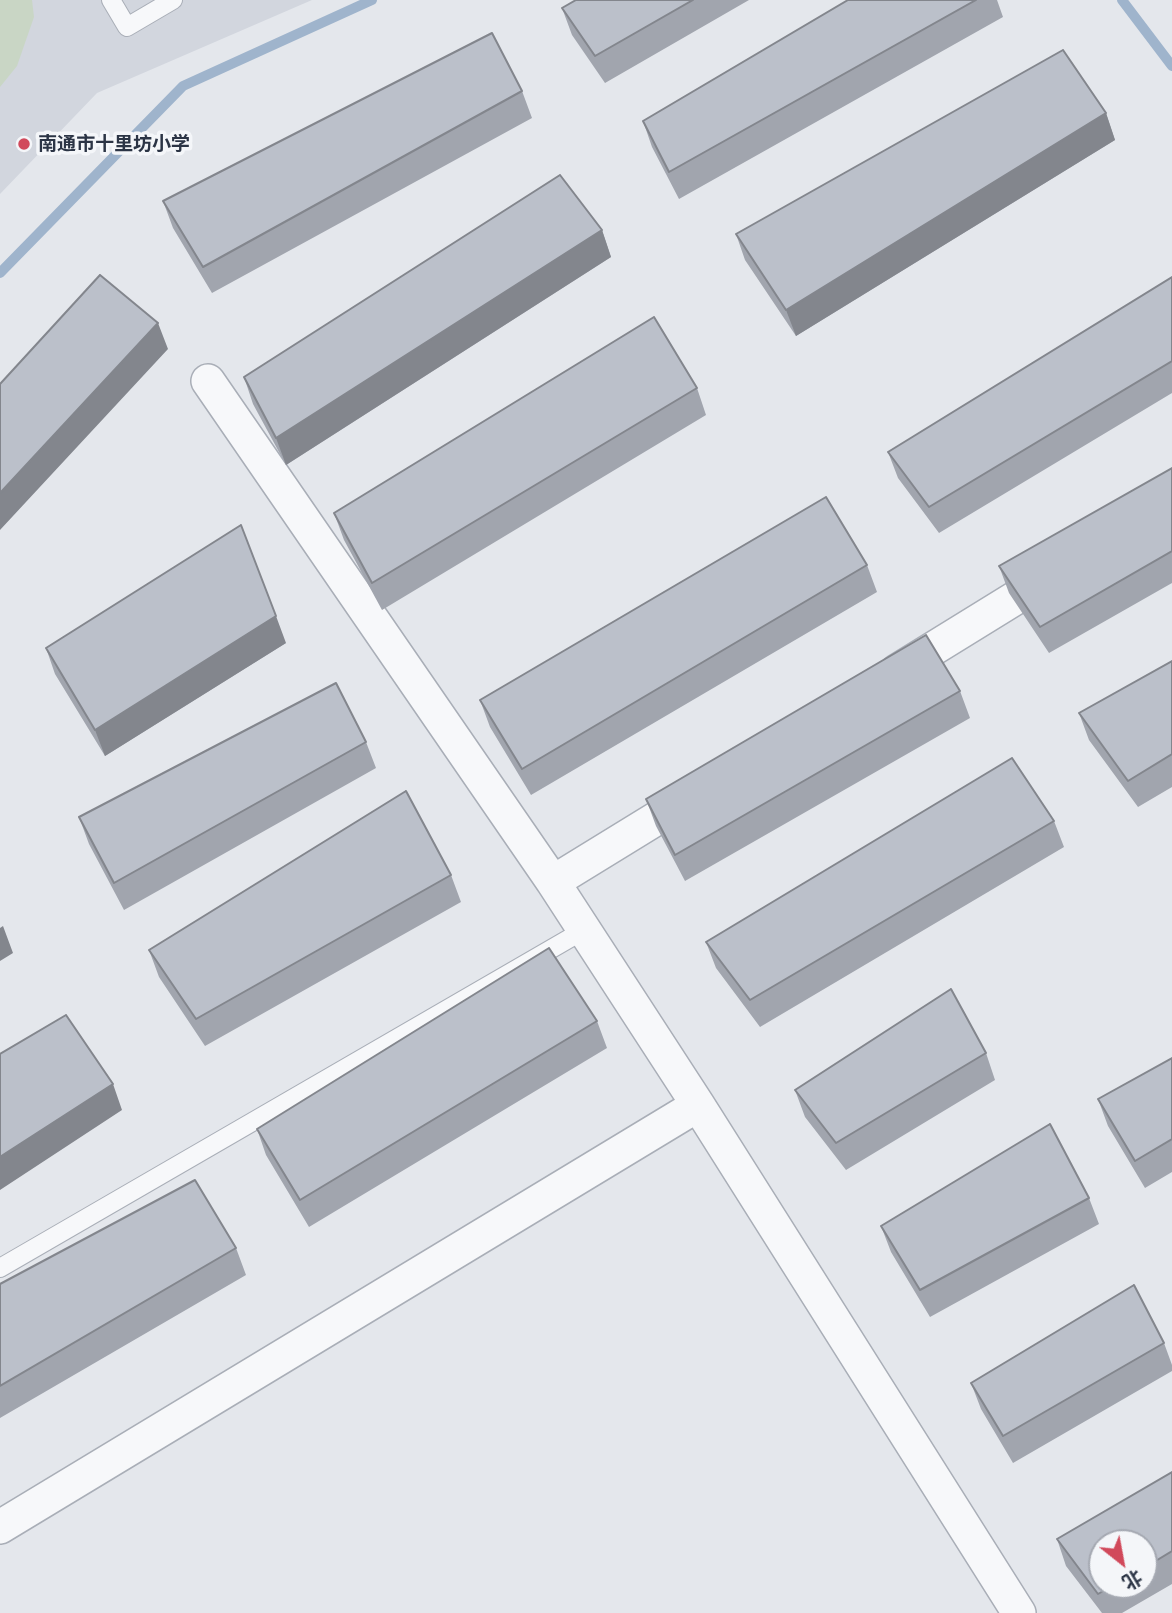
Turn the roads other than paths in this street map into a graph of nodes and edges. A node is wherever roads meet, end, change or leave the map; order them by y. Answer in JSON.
{"nodes":[{"id":1,"x":111,"y":0,"type":"edge"},
{"id":2,"x":173,"y":0,"type":"edge"},
{"id":3,"x":208,"y":381,"type":"dead end"},
{"id":4,"x":1077,"y":560,"type":"edge"},
{"id":5,"x":874,"y":685,"type":"edge"},
{"id":6,"x":720,"y":780,"type":"edge"},
{"id":7,"x":553,"y":882,"type":"junction"},
{"id":8,"x":584,"y":930,"type":"junction"},
{"id":9,"x":698,"y":1105,"type":"junction"},
{"id":10,"x":0,"y":1268,"type":"edge"},
{"id":11,"x":0,"y":1527,"type":"edge"},
{"id":12,"x":1011,"y":1610,"type":"edge"}],
"edges":[{"from":1,"to":2,"type":"lane"},
{"from":3,"to":7,"type":"street"},
{"from":4,"to":5,"type":"street"},
{"from":6,"to":7,"type":"street"},
{"from":7,"to":8,"type":"street"},
{"from":8,"to":9,"type":"street"},
{"from":8,"to":10,"type":"lane"},
{"from":9,"to":11,"type":"street"},
{"from":9,"to":12,"type":"street"}]}
